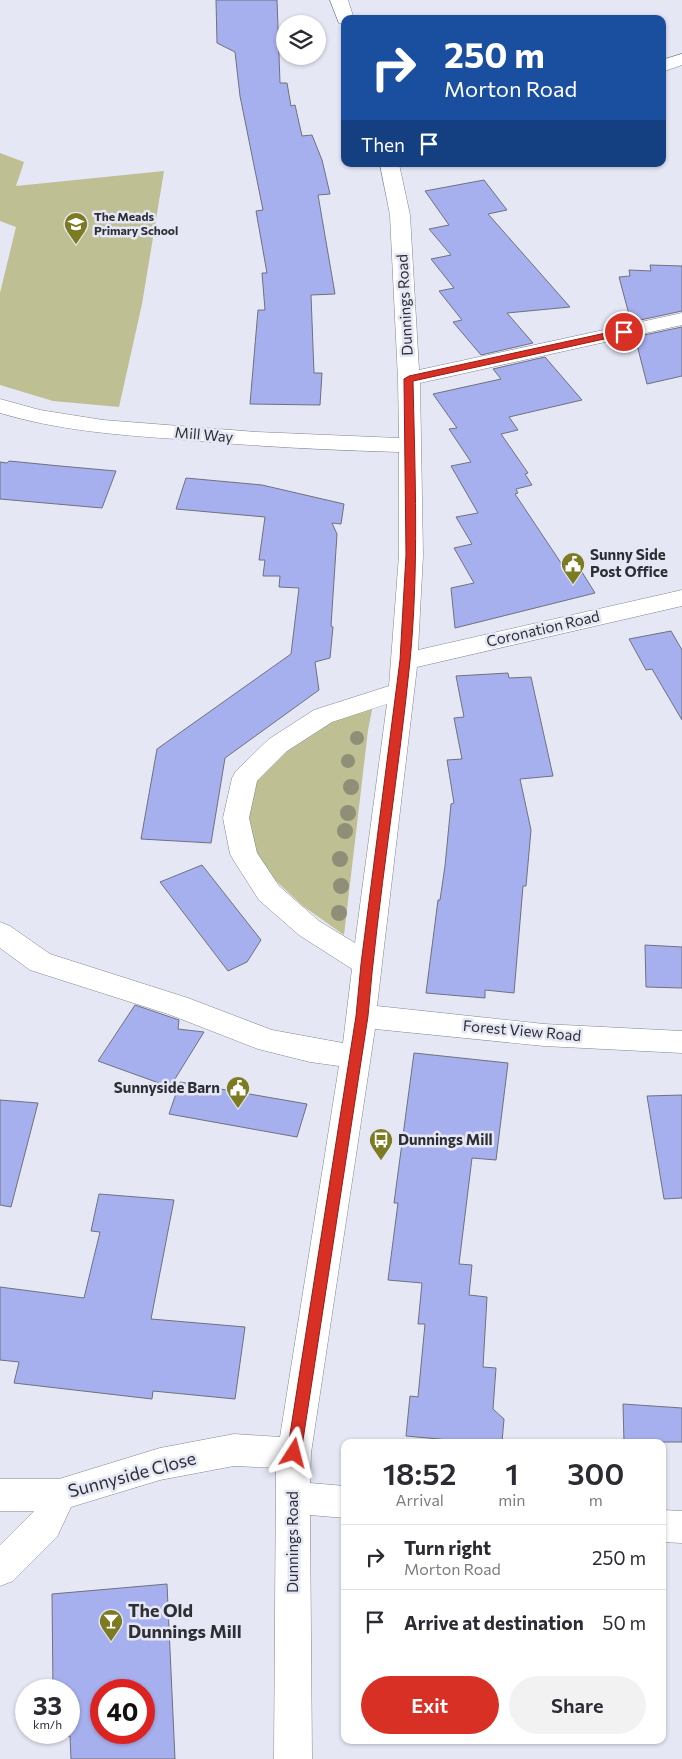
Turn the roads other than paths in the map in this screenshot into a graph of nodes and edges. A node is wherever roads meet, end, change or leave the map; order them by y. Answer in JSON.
{"nodes":[{"id":1,"x":340,"y":0,"type":"edge"},
{"id":2,"x":344,"y":15,"type":"edge"},
{"id":3,"x":682,"y":59,"type":"edge"},
{"id":4,"x":666,"y":65,"type":"edge"},
{"id":5,"x":390,"y":167,"type":"edge"},
{"id":6,"x":682,"y":319,"type":"edge"},
{"id":7,"x":409,"y":379,"type":"junction"},
{"id":8,"x":0,"y":406,"type":"edge"},
{"id":9,"x":409,"y":445,"type":"junction"},
{"id":10,"x":682,"y":598,"type":"edge"},
{"id":11,"x":405,"y":660,"type":"junction"},
{"id":12,"x":401,"y":691,"type":"junction"},
{"id":13,"x":0,"y":933,"type":"edge"},
{"id":14,"x":367,"y":964,"type":"junction"},
{"id":15,"x":362,"y":1016,"type":"junction"},
{"id":16,"x":682,"y":1042,"type":"edge"},
{"id":17,"x":355,"y":1056,"type":"junction"},
{"id":18,"x":294,"y":1453,"type":"junction"},
{"id":19,"x":0,"y":1495,"type":"edge"},
{"id":20,"x":60,"y":1495,"type":"junction"},
{"id":21,"x":292,"y":1498,"type":"junction"},
{"id":22,"x":341,"y":1502,"type":"edge"},
{"id":23,"x":666,"y":1526,"type":"edge"},
{"id":24,"x":682,"y":1527,"type":"edge"},
{"id":25,"x":0,"y":1569,"type":"edge"},
{"id":26,"x":293,"y":1759,"type":"edge"}],
"edges":[{"from":1,"to":2,"type":"street"},
{"from":3,"to":4,"type":"street"},
{"from":5,"to":7,"type":"street","name":"Dunnings Road"},
{"from":6,"to":7,"type":"street"},
{"from":7,"to":9,"type":"street","name":"Dunnings Road"},
{"from":8,"to":9,"type":"street","name":"Mill Way"},
{"from":9,"to":11,"type":"street","name":"Dunnings Road"},
{"from":10,"to":11,"type":"street","name":"Coronation Road"},
{"from":11,"to":12,"type":"street","name":"Dunnings Road"},
{"from":12,"to":14,"type":"street","name":"Dunnings Road"},
{"from":12,"to":14,"type":"street"},
{"from":13,"to":17,"type":"street"},
{"from":14,"to":15,"type":"street","name":"Dunnings Road"},
{"from":15,"to":16,"type":"street","name":"Forest View Road"},
{"from":15,"to":17,"type":"street","name":"Dunnings Road"},
{"from":17,"to":18,"type":"street","name":"Dunnings Road"},
{"from":18,"to":20,"type":"street","name":"Sunnyside Close"},
{"from":18,"to":21,"type":"street","name":"Dunnings Road"},
{"from":19,"to":20,"type":"street","name":"Sunnyside Close"},
{"from":20,"to":25,"type":"street"},
{"from":21,"to":22,"type":"street"},
{"from":21,"to":26,"type":"street","name":"Dunnings Road"},
{"from":23,"to":24,"type":"street"}]}
